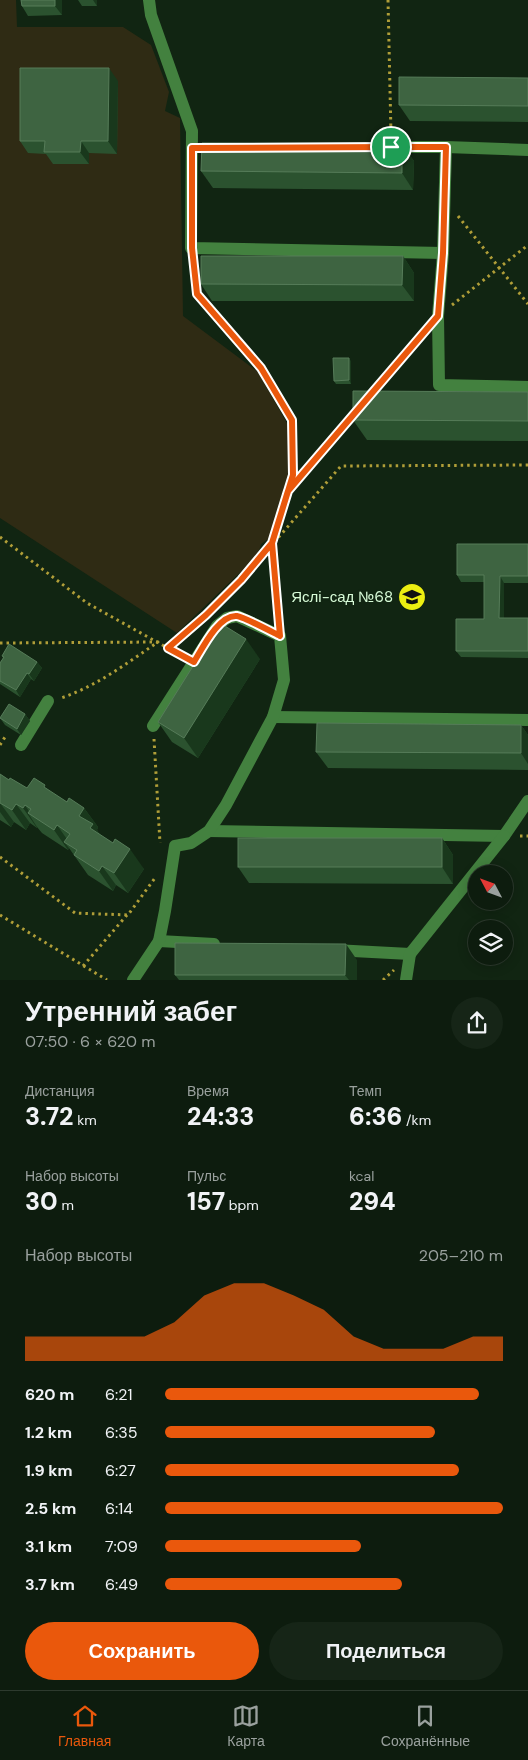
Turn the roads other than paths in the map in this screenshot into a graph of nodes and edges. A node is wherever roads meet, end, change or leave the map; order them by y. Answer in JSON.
{"nodes":[{"id":1,"x":149,"y":0,"type":"edge"},
{"id":2,"x":386,"y":147,"type":"edge"},
{"id":3,"x":446,"y":147,"type":"junction"},
{"id":4,"x":528,"y":150,"type":"edge"},
{"id":5,"x":443,"y":253,"type":"junction"},
{"id":6,"x":528,"y":387,"type":"edge"},
{"id":7,"x":48,"y":702,"type":"road end"},
{"id":8,"x":273,"y":717,"type":"junction"},
{"id":9,"x":528,"y":720,"type":"edge"},
{"id":10,"x":153,"y":726,"type":"road end"},
{"id":11,"x":20,"y":745,"type":"dead end"},
{"id":12,"x":528,"y":801,"type":"edge"},
{"id":13,"x":209,"y":830,"type":"junction"},
{"id":14,"x":504,"y":836,"type":"junction"},
{"id":15,"x":159,"y":941,"type":"junction"},
{"id":16,"x":227,"y":945,"type":"edge"},
{"id":17,"x":323,"y":950,"type":"edge"},
{"id":18,"x":410,"y":954,"type":"junction"},
{"id":19,"x":133,"y":980,"type":"edge"},
{"id":20,"x":406,"y":980,"type":"edge"}],
"edges":[{"from":1,"to":5,"type":"lane"},
{"from":2,"to":3,"type":"lane"},
{"from":3,"to":4,"type":"lane"},
{"from":3,"to":5,"type":"lane"},
{"from":5,"to":6,"type":"lane"},
{"from":7,"to":11,"type":"lane"},
{"from":8,"to":9,"type":"lane"},
{"from":8,"to":10,"type":"lane"},
{"from":8,"to":13,"type":"lane"},
{"from":12,"to":14,"type":"lane"},
{"from":13,"to":14,"type":"lane"},
{"from":13,"to":15,"type":"lane"},
{"from":14,"to":18,"type":"lane"},
{"from":15,"to":16,"type":"lane"},
{"from":15,"to":19,"type":"lane"},
{"from":17,"to":18,"type":"lane"},
{"from":18,"to":20,"type":"lane"}]}
